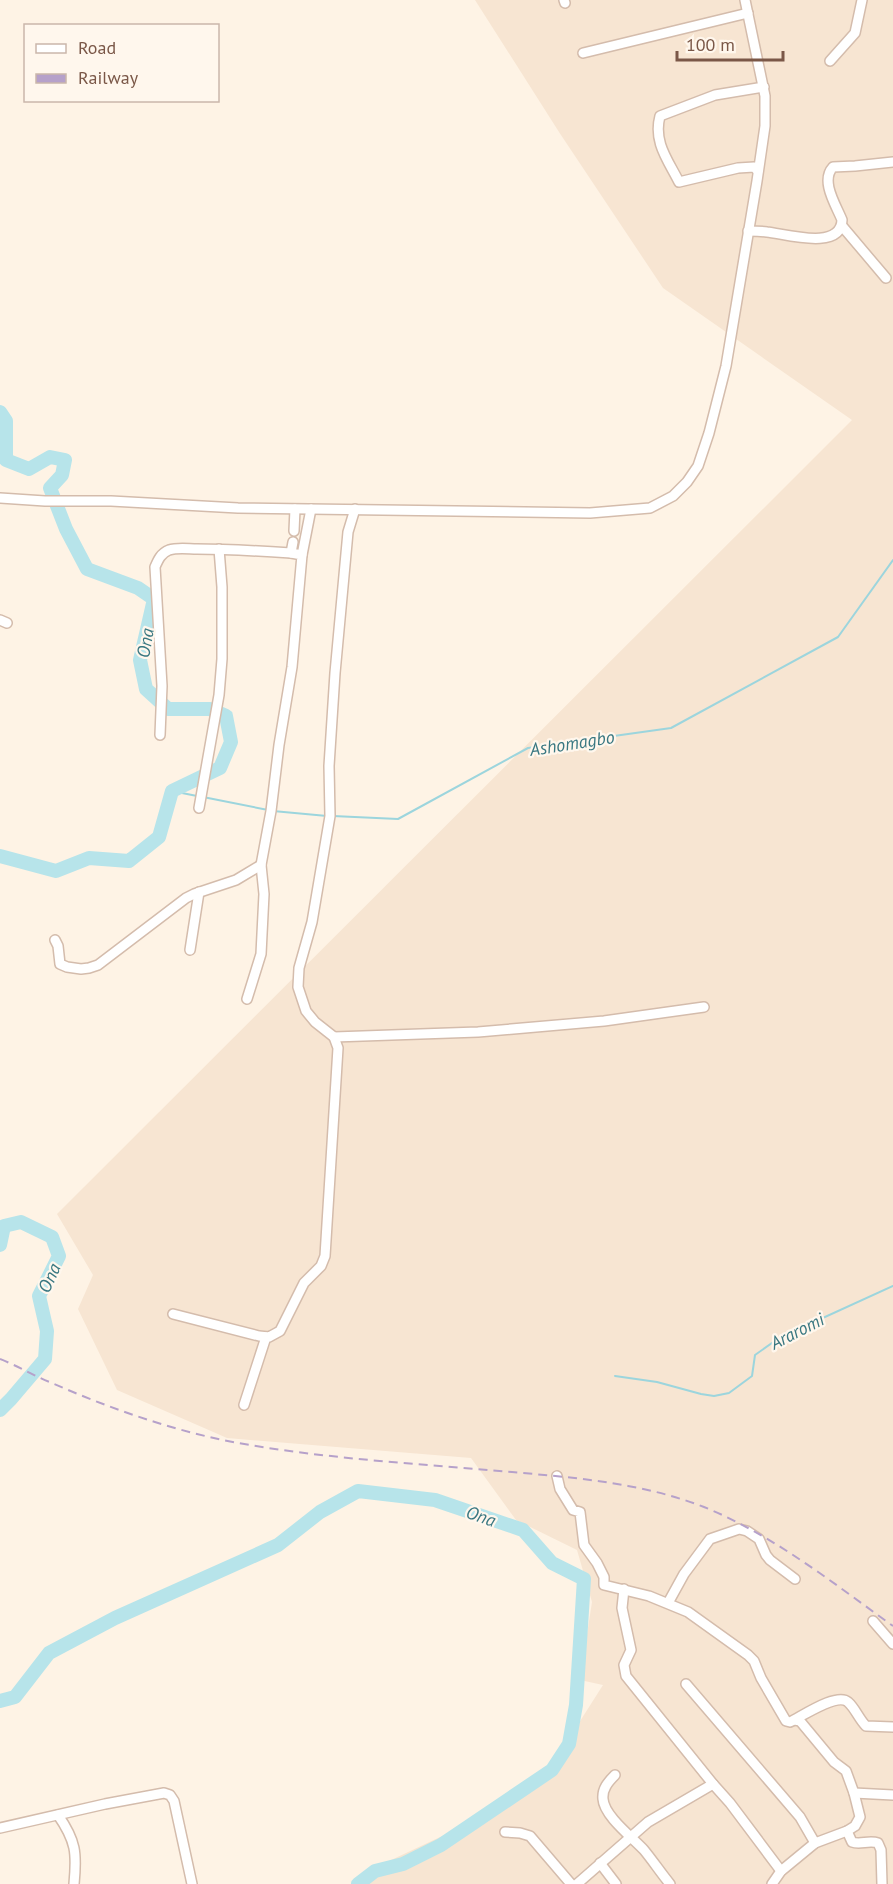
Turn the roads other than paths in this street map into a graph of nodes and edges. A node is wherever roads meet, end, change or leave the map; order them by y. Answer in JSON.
{"nodes":[{"id":1,"x":745,"y":0,"type":"edge"},
{"id":2,"x":862,"y":0,"type":"edge"},
{"id":3,"x":748,"y":13,"type":"junction"},
{"id":4,"x":583,"y":53,"type":"dead end"},
{"id":5,"x":830,"y":61,"type":"dead end"},
{"id":6,"x":764,"y":87,"type":"junction"},
{"id":7,"x":893,"y":162,"type":"edge"},
{"id":8,"x":758,"y":171,"type":"junction"},
{"id":9,"x":842,"y":226,"type":"junction"},
{"id":10,"x":748,"y":231,"type":"junction"},
{"id":11,"x":886,"y":278,"type":"dead end"},
{"id":12,"x":0,"y":498,"type":"edge"},
{"id":13,"x":296,"y":508,"type":"junction"},
{"id":14,"x":311,"y":509,"type":"junction"},
{"id":15,"x":354,"y":509,"type":"junction"},
{"id":16,"x":294,"y":531,"type":"dead end"},
{"id":17,"x":293,"y":542,"type":"dead end"},
{"id":18,"x":219,"y":549,"type":"junction"},
{"id":19,"x":291,"y":553,"type":"junction"},
{"id":20,"x":302,"y":555,"type":"junction"},
{"id":21,"x":160,"y":735,"type":"dead end"},
{"id":22,"x":199,"y":808,"type":"dead end"},
{"id":23,"x":261,"y":866,"type":"junction"},
{"id":24,"x":199,"y":892,"type":"junction"},
{"id":25,"x":55,"y":940,"type":"dead end"},
{"id":26,"x":190,"y":950,"type":"dead end"},
{"id":27,"x":247,"y":999,"type":"dead end"},
{"id":28,"x":704,"y":1007,"type":"dead end"},
{"id":29,"x":334,"y":1037,"type":"junction"},
{"id":30,"x":173,"y":1314,"type":"dead end"},
{"id":31,"x":266,"y":1337,"type":"junction"},
{"id":32,"x":244,"y":1405,"type":"dead end"},
{"id":33,"x":556,"y":1476,"type":"dead end"},
{"id":34,"x":795,"y":1579,"type":"dead end"},
{"id":35,"x":624,"y":1589,"type":"junction"},
{"id":36,"x":668,"y":1603,"type":"junction"},
{"id":37,"x":873,"y":1621,"type":"dead end"},
{"id":38,"x":893,"y":1644,"type":"edge"},
{"id":39,"x":686,"y":1684,"type":"dead end"},
{"id":40,"x":795,"y":1720,"type":"junction"},
{"id":41,"x":893,"y":1727,"type":"edge"},
{"id":42,"x":615,"y":1775,"type":"dead end"},
{"id":43,"x":713,"y":1784,"type":"junction"},
{"id":44,"x":893,"y":1784,"type":"edge"},
{"id":45,"x":854,"y":1792,"type":"junction"},
{"id":46,"x":892,"y":1795,"type":"edge"},
{"id":47,"x":58,"y":1815,"type":"junction"},
{"id":48,"x":0,"y":1828,"type":"edge"},
{"id":49,"x":847,"y":1831,"type":"junction"},
{"id":50,"x":505,"y":1832,"type":"dead end"},
{"id":51,"x":630,"y":1837,"type":"junction"},
{"id":52,"x":814,"y":1843,"type":"junction"},
{"id":53,"x":600,"y":1863,"type":"junction"},
{"id":54,"x":781,"y":1870,"type":"junction"},
{"id":55,"x":74,"y":1884,"type":"edge"},
{"id":56,"x":192,"y":1884,"type":"edge"},
{"id":57,"x":571,"y":1884,"type":"edge"},
{"id":58,"x":577,"y":1884,"type":"edge"},
{"id":59,"x":616,"y":1884,"type":"edge"},
{"id":60,"x":670,"y":1884,"type":"edge"},
{"id":61,"x":772,"y":1884,"type":"edge"},
{"id":62,"x":882,"y":1884,"type":"edge"}],
"edges":[{"from":1,"to":3,"type":"street"},
{"from":2,"to":5,"type":"street"},
{"from":3,"to":4,"type":"street"},
{"from":3,"to":6,"type":"street"},
{"from":6,"to":8,"type":"street"},
{"from":6,"to":8,"type":"street"},
{"from":7,"to":9,"type":"street"},
{"from":8,"to":10,"type":"street"},
{"from":9,"to":10,"type":"street"},
{"from":9,"to":11,"type":"street"},
{"from":10,"to":15,"type":"street"},
{"from":12,"to":13,"type":"street"},
{"from":13,"to":14,"type":"street"},
{"from":13,"to":16,"type":"street"},
{"from":14,"to":15,"type":"street"},
{"from":14,"to":20,"type":"street"},
{"from":15,"to":29,"type":"street"},
{"from":17,"to":19,"type":"street"},
{"from":18,"to":19,"type":"street"},
{"from":18,"to":21,"type":"street"},
{"from":18,"to":22,"type":"street"},
{"from":19,"to":20,"type":"street"},
{"from":20,"to":23,"type":"street"},
{"from":23,"to":24,"type":"street"},
{"from":23,"to":27,"type":"street"},
{"from":24,"to":25,"type":"street"},
{"from":24,"to":26,"type":"street"},
{"from":28,"to":29,"type":"street"},
{"from":29,"to":31,"type":"street"},
{"from":30,"to":31,"type":"street"},
{"from":31,"to":32,"type":"street"},
{"from":33,"to":35,"type":"street"},
{"from":34,"to":36,"type":"street"},
{"from":35,"to":36,"type":"street"},
{"from":35,"to":43,"type":"street"},
{"from":36,"to":40,"type":"street"},
{"from":37,"to":38,"type":"street"},
{"from":39,"to":52,"type":"street"},
{"from":40,"to":41,"type":"street"},
{"from":40,"to":45,"type":"street"},
{"from":42,"to":51,"type":"street"},
{"from":43,"to":51,"type":"street"},
{"from":43,"to":54,"type":"street"},
{"from":44,"to":46,"type":"street"},
{"from":45,"to":46,"type":"street"},
{"from":45,"to":49,"type":"street"},
{"from":47,"to":48,"type":"street"},
{"from":47,"to":55,"type":"street"},
{"from":47,"to":56,"type":"street"},
{"from":49,"to":52,"type":"street"},
{"from":49,"to":62,"type":"street"},
{"from":50,"to":57,"type":"street"},
{"from":51,"to":53,"type":"street"},
{"from":51,"to":60,"type":"street"},
{"from":52,"to":54,"type":"street"},
{"from":53,"to":58,"type":"street"},
{"from":53,"to":59,"type":"street"},
{"from":54,"to":61,"type":"street"}]}
